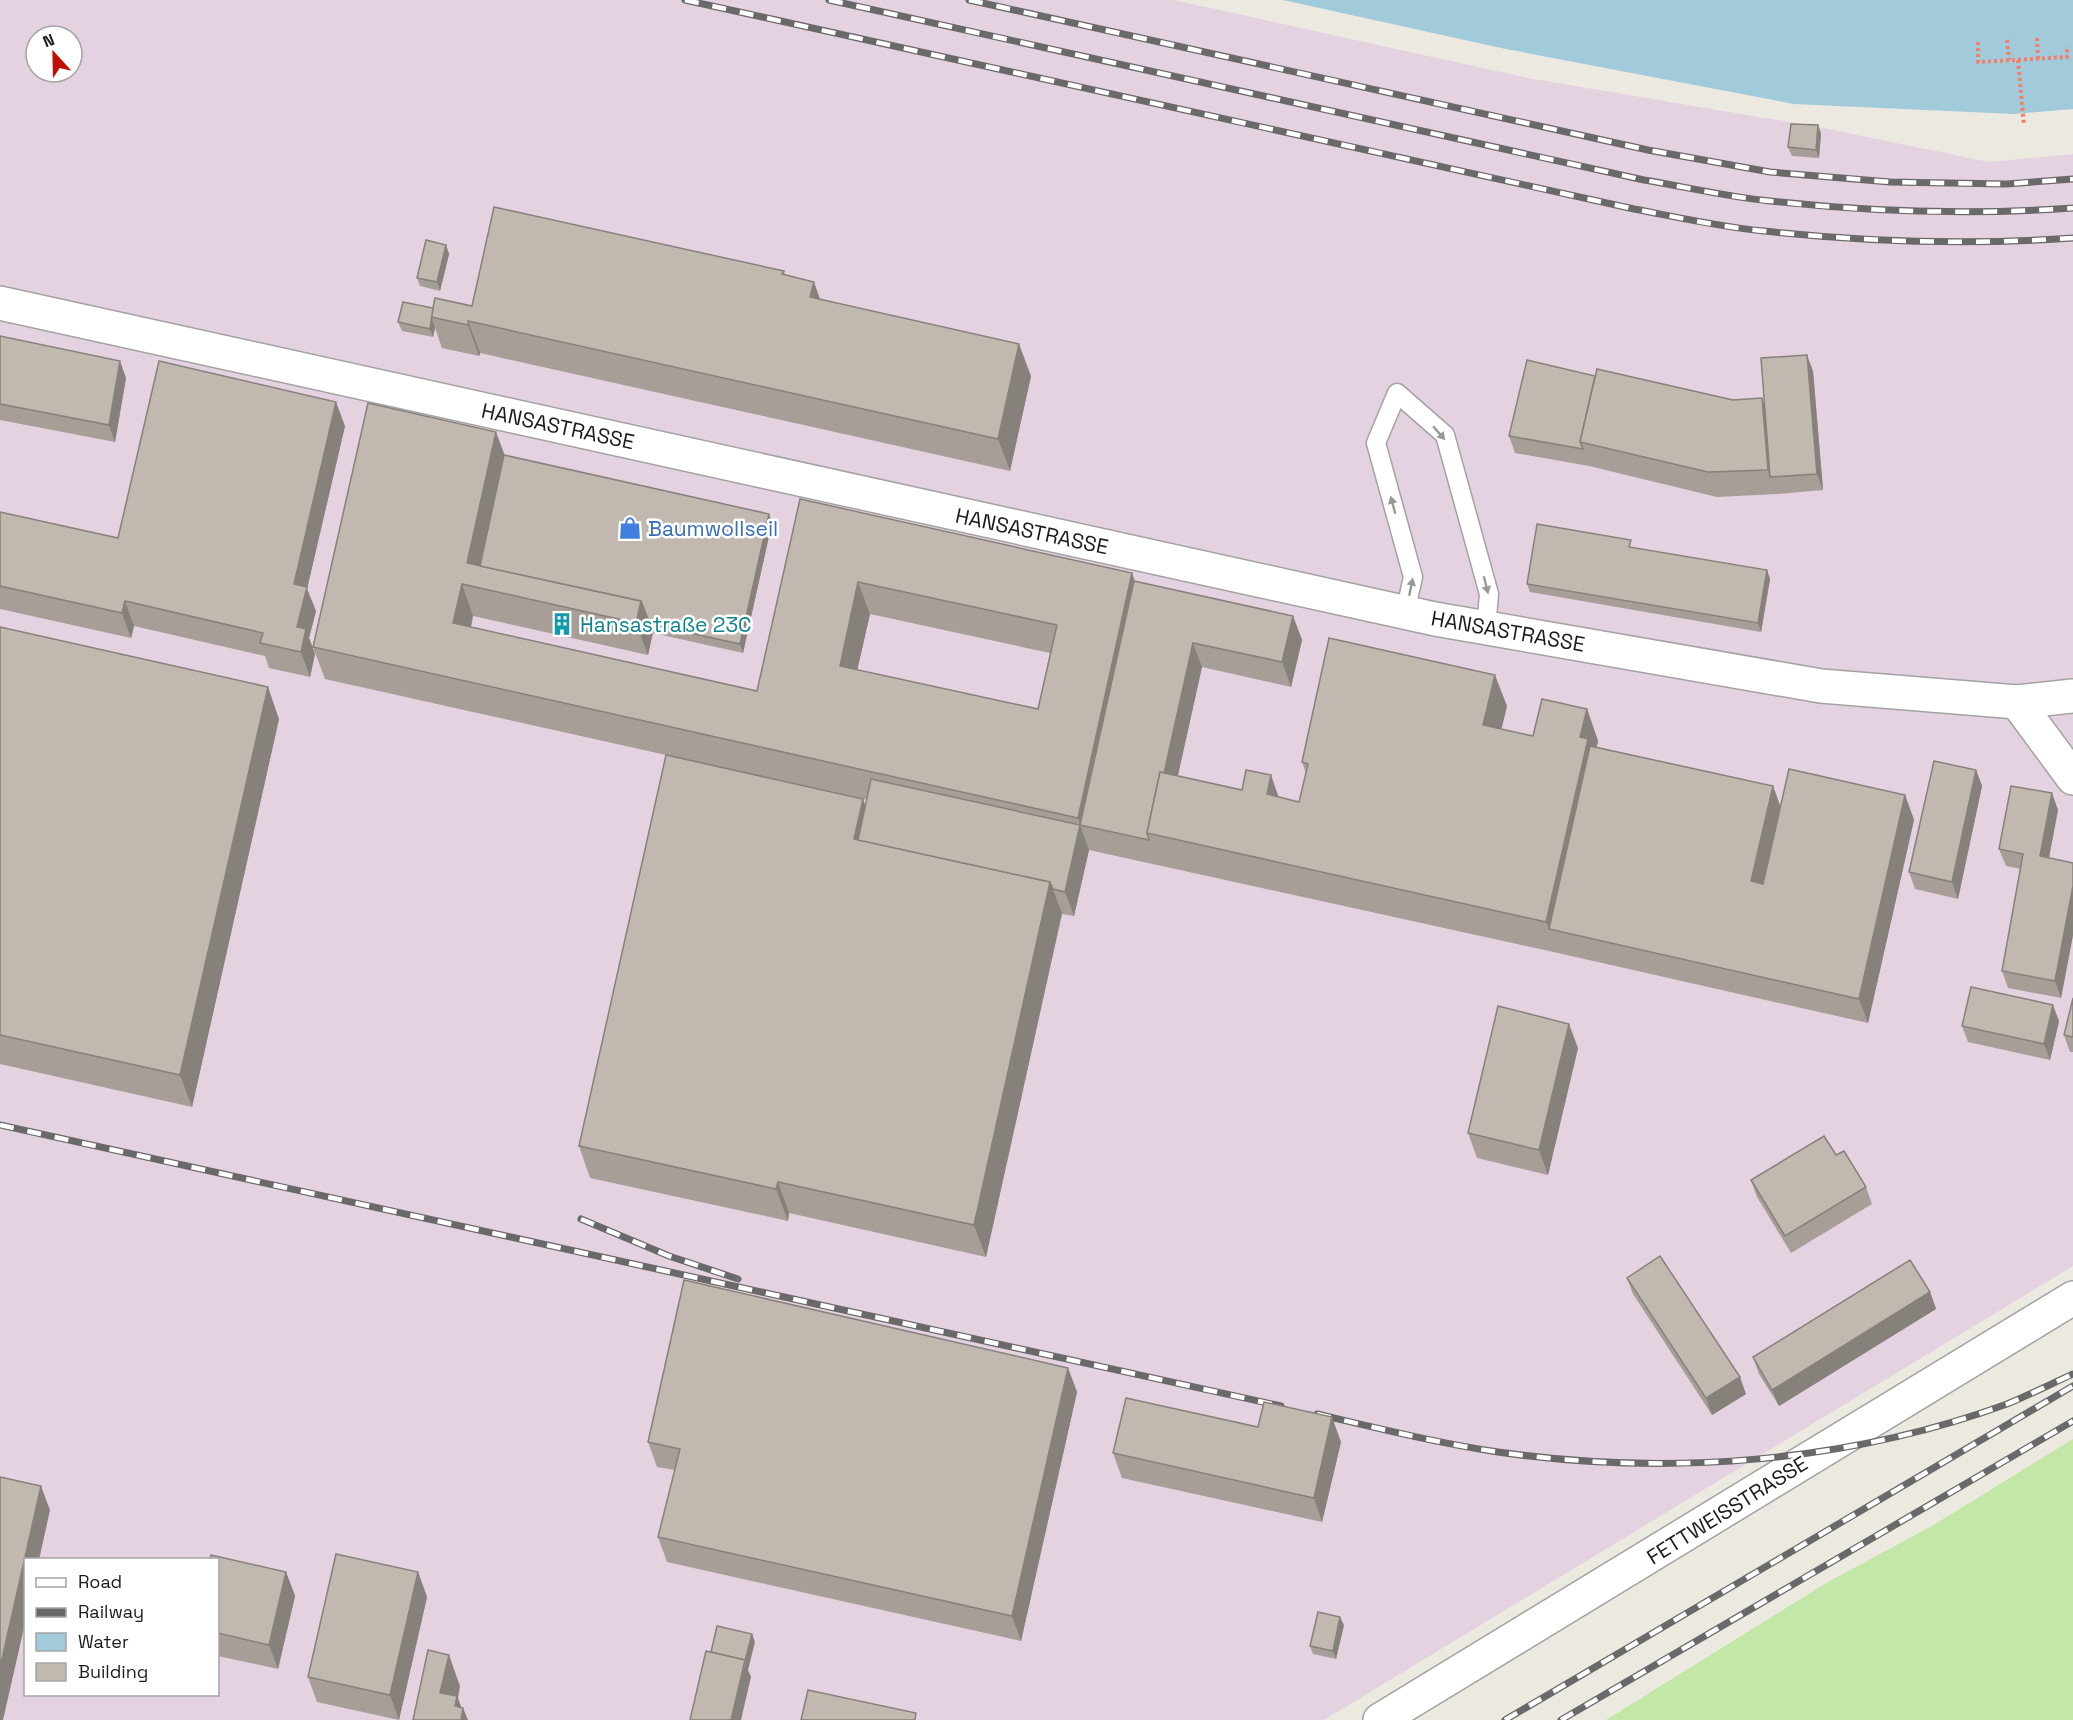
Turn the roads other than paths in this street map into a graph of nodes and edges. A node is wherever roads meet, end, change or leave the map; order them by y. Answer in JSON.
{"nodes":[{"id":1,"x":0,"y":303,"type":"edge"},
{"id":2,"x":1405,"y":613,"type":"junction"},
{"id":3,"x":1486,"y":628,"type":"junction"},
{"id":4,"x":2073,"y":696,"type":"edge"},
{"id":5,"x":2018,"y":702,"type":"junction"},
{"id":6,"x":2073,"y":778,"type":"edge"},
{"id":7,"x":2073,"y":1298,"type":"edge"},
{"id":8,"x":1380,"y":1720,"type":"edge"}],
"edges":[{"from":1,"to":2,"type":"street","name":"HANSASTRASSE"},
{"from":2,"to":3,"type":"street","name":"HANSASTRASSE"},
{"from":2,"to":3,"type":"lane","one_way":true},
{"from":3,"to":5,"type":"street","name":"HANSASTRASSE"},
{"from":4,"to":5,"type":"street","name":"HANSASTRASSE"},
{"from":5,"to":6,"type":"street"},
{"from":7,"to":8,"type":"street","name":"FETTWEISSTRASSE"}]}
